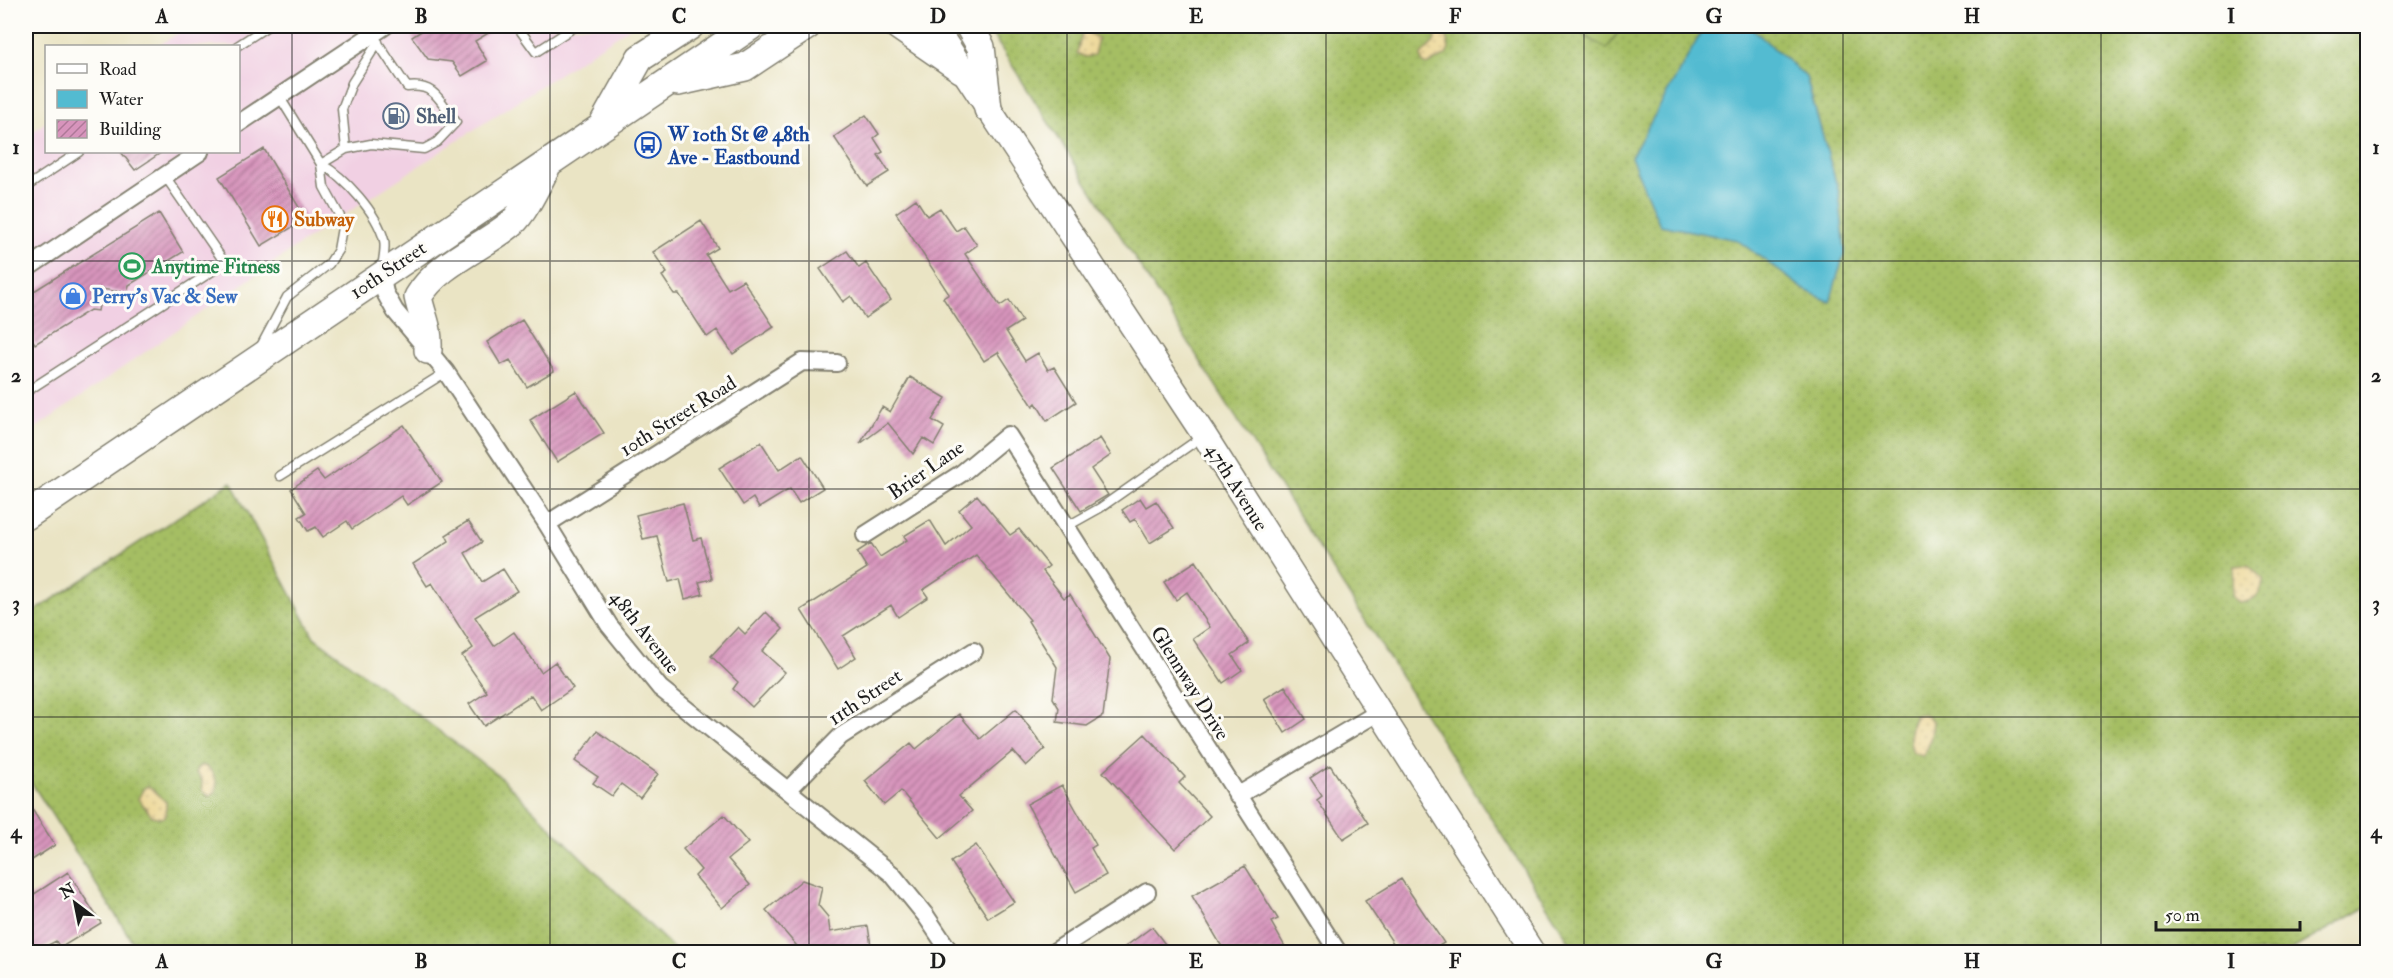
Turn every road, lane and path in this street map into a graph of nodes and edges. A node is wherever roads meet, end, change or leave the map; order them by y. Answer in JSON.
{"nodes":[{"id":1,"x":268,"y":26,"type":"edge"},
{"id":2,"x":518,"y":26,"type":"edge"},
{"id":3,"x":576,"y":26,"type":"edge"},
{"id":4,"x":690,"y":26,"type":"edge"},
{"id":5,"x":751,"y":26,"type":"edge"},
{"id":6,"x":807,"y":26,"type":"edge"},
{"id":7,"x":898,"y":26,"type":"edge"},
{"id":8,"x":934,"y":26,"type":"edge"},
{"id":9,"x":969,"y":26,"type":"edge"},
{"id":10,"x":378,"y":34,"type":"edge"},
{"id":11,"x":239,"y":45,"type":"edge"},
{"id":12,"x":962,"y":70,"type":"junction"},
{"id":13,"x":665,"y":84,"type":"junction"},
{"id":14,"x":279,"y":96,"type":"junction"},
{"id":15,"x":988,"y":108,"type":"junction"},
{"id":16,"x":240,"y":123,"type":"edge"},
{"id":17,"x":601,"y":129,"type":"junction"},
{"id":18,"x":346,"y":149,"type":"junction"},
{"id":19,"x":77,"y":153,"type":"edge"},
{"id":20,"x":199,"y":153,"type":"edge"},
{"id":21,"x":550,"y":162,"type":"junction"},
{"id":22,"x":321,"y":164,"type":"junction"},
{"id":23,"x":165,"y":176,"type":"junction"},
{"id":24,"x":26,"y":187,"type":"edge"},
{"id":25,"x":26,"y":270,"type":"edge"},
{"id":26,"x":381,"y":275,"type":"junction"},
{"id":27,"x":428,"y":350,"type":"junction"},
{"id":28,"x":253,"y":361,"type":"junction"},
{"id":29,"x":837,"y":363,"type":"dead end"},
{"id":30,"x":446,"y":372,"type":"junction"},
{"id":31,"x":26,"y":392,"type":"edge"},
{"id":32,"x":1008,"y":435,"type":"joint"},
{"id":33,"x":1204,"y":435,"type":"junction"},
{"id":34,"x":280,"y":476,"type":"dead end"},
{"id":35,"x":26,"y":516,"type":"edge"},
{"id":36,"x":546,"y":524,"type":"junction"},
{"id":37,"x":1066,"y":527,"type":"junction"},
{"id":38,"x":865,"y":536,"type":"dead end"},
{"id":39,"x":974,"y":651,"type":"dead end"},
{"id":40,"x":1379,"y":712,"type":"junction"},
{"id":41,"x":789,"y":789,"type":"junction"},
{"id":42,"x":1237,"y":796,"type":"junction"},
{"id":43,"x":1147,"y":892,"type":"dead end"},
{"id":44,"x":950,"y":952,"type":"edge"},
{"id":45,"x":1054,"y":952,"type":"edge"},
{"id":46,"x":1338,"y":952,"type":"edge"},
{"id":47,"x":1532,"y":952,"type":"edge"}],
"edges":[{"from":1,"to":11,"type":"lane"},
{"from":2,"to":3,"type":"lane"},
{"from":4,"to":17,"type":"main road"},
{"from":5,"to":13,"type":"main road","name":"10th Street"},
{"from":6,"to":13,"type":"main road"},
{"from":7,"to":12,"type":"main road"},
{"from":8,"to":12,"type":"main road","name":"47th Avenue"},
{"from":9,"to":15,"type":"main road"},
{"from":10,"to":14,"type":"street"},
{"from":10,"to":18,"type":"lane"},
{"from":10,"to":18,"type":"lane"},
{"from":12,"to":15,"type":"main road","name":"47th Avenue"},
{"from":13,"to":17,"type":"main road","name":"10th Street"},
{"from":14,"to":16,"type":"street"},
{"from":14,"to":22,"type":"lane"},
{"from":15,"to":33,"type":"main road","name":"47th Avenue"},
{"from":17,"to":21,"type":"main road","name":"10th Street"},
{"from":18,"to":22,"type":"lane"},
{"from":19,"to":24,"type":"lane"},
{"from":20,"to":23,"type":"street"},
{"from":21,"to":26,"type":"main road","name":"10th Street"},
{"from":21,"to":27,"type":"main road"},
{"from":22,"to":26,"type":"lane"},
{"from":22,"to":28,"type":"lane"},
{"from":23,"to":25,"type":"street"},
{"from":23,"to":31,"type":"lane"},
{"from":26,"to":27,"type":"street","name":"48th Avenue"},
{"from":26,"to":28,"type":"main road","name":"10th Street"},
{"from":27,"to":30,"type":"street","name":"48th Avenue"},
{"from":28,"to":35,"type":"main road","name":"10th Street"},
{"from":29,"to":36,"type":"street","name":"10th Street Road"},
{"from":30,"to":34,"type":"lane"},
{"from":30,"to":36,"type":"street","name":"48th Avenue"},
{"from":32,"to":37,"type":"street","name":"Glennway Drive"},
{"from":32,"to":38,"type":"street","name":"Brier Lane"},
{"from":33,"to":37,"type":"lane"},
{"from":33,"to":40,"type":"main road","name":"47th Avenue"},
{"from":36,"to":41,"type":"street","name":"48th Avenue"},
{"from":37,"to":42,"type":"street","name":"Glennway Drive"},
{"from":39,"to":41,"type":"street","name":"11th Street"},
{"from":40,"to":42,"type":"street"},
{"from":40,"to":47,"type":"main road","name":"47th Avenue"},
{"from":41,"to":44,"type":"street","name":"48th Avenue"},
{"from":42,"to":46,"type":"street","name":"Glennway Drive"},
{"from":43,"to":45,"type":"street"}]}
